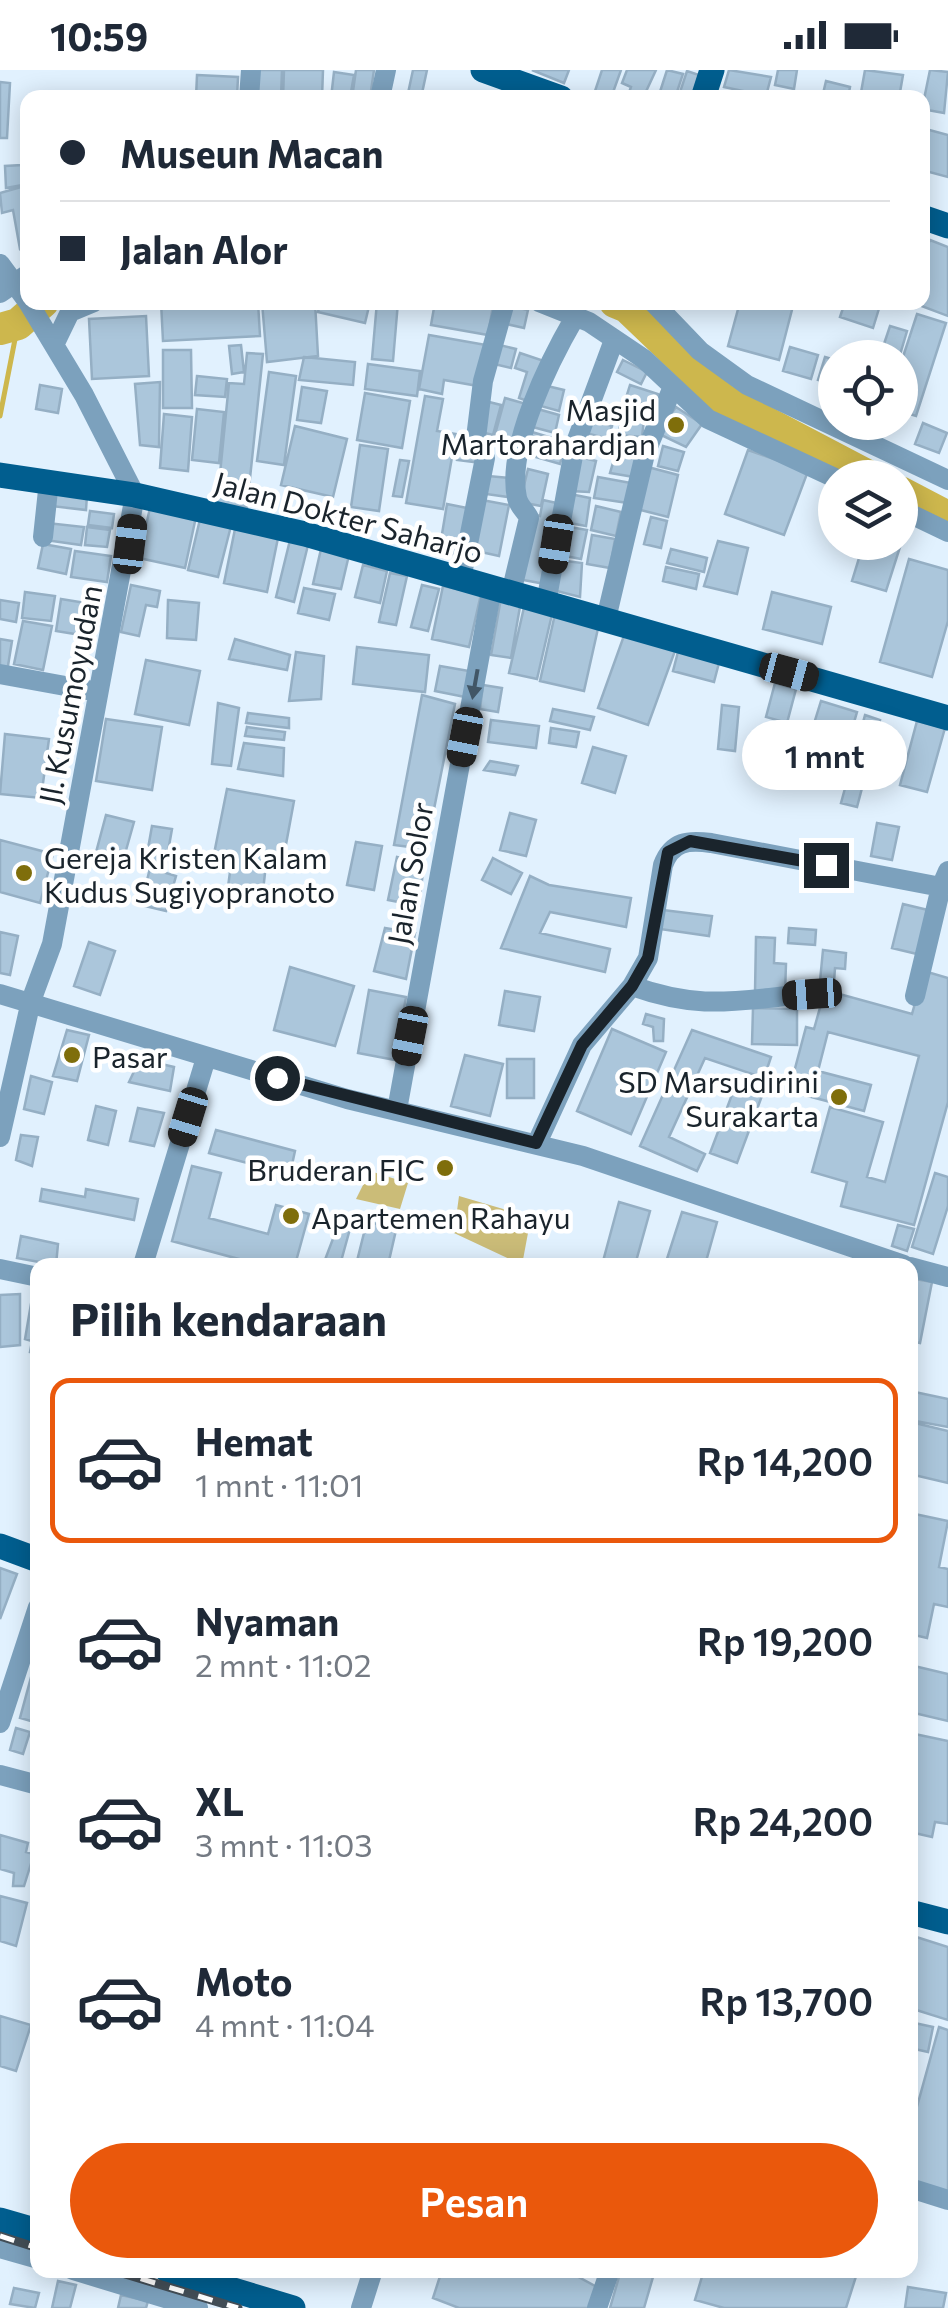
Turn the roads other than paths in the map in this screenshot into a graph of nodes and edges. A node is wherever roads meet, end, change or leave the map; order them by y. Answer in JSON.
{"nodes":[{"id":1,"x":483,"y":70,"type":"edge"},
{"id":2,"x":538,"y":90,"type":"edge"},
{"id":3,"x":0,"y":264,"type":"edge"},
{"id":4,"x":19,"y":291,"type":"edge"},
{"id":5,"x":33,"y":310,"type":"edge"},
{"id":6,"x":75,"y":310,"type":"edge"},
{"id":7,"x":503,"y":310,"type":"edge"},
{"id":8,"x":560,"y":310,"type":"edge"},
{"id":9,"x":661,"y":310,"type":"edge"},
{"id":10,"x":575,"y":316,"type":"junction"},
{"id":11,"x":614,"y":340,"type":"junction"},
{"id":12,"x":55,"y":344,"type":"junction"},
{"id":13,"x":672,"y":389,"type":"junction"},
{"id":14,"x":476,"y":438,"type":"dead end"},
{"id":15,"x":485,"y":458,"type":"dead end"},
{"id":16,"x":818,"y":470,"type":"edge"},
{"id":17,"x":0,"y":475,"type":"edge"},
{"id":18,"x":948,"y":480,"type":"edge"},
{"id":19,"x":49,"y":481,"type":"junction"},
{"id":20,"x":135,"y":495,"type":"junction"},
{"id":21,"x":918,"y":518,"type":"edge"},
{"id":22,"x":948,"y":532,"type":"edge"},
{"id":23,"x":43,"y":537,"type":"dead end"},
{"id":24,"x":462,"y":579,"type":"junction"},
{"id":25,"x":501,"y":590,"type":"junction"},
{"id":26,"x":546,"y":603,"type":"junction"},
{"id":27,"x":606,"y":619,"type":"junction"},
{"id":28,"x":0,"y":674,"type":"edge"},
{"id":29,"x":98,"y":692,"type":"junction"},
{"id":30,"x":948,"y":718,"type":"edge"},
{"id":31,"x":945,"y":879,"type":"edge"},
{"id":32,"x":632,"y":986,"type":"junction"},
{"id":33,"x":0,"y":994,"type":"edge"},
{"id":34,"x":812,"y":994,"type":"dead end"},
{"id":35,"x":915,"y":996,"type":"dead end"},
{"id":36,"x":31,"y":1001,"type":"junction"},
{"id":37,"x":206,"y":1058,"type":"junction"},
{"id":38,"x":396,"y":1110,"type":"junction"},
{"id":39,"x":0,"y":1137,"type":"edge"},
{"id":40,"x":536,"y":1143,"type":"junction"},
{"id":41,"x":145,"y":1258,"type":"edge"},
{"id":42,"x":883,"y":1258,"type":"edge"},
{"id":43,"x":0,"y":1269,"type":"edge"},
{"id":44,"x":918,"y":1269,"type":"edge"},
{"id":45,"x":30,"y":1276,"type":"edge"},
{"id":46,"x":948,"y":1277,"type":"edge"},
{"id":47,"x":0,"y":1546,"type":"edge"},
{"id":48,"x":30,"y":1557,"type":"edge"},
{"id":49,"x":30,"y":1631,"type":"edge"},
{"id":50,"x":0,"y":1722,"type":"edge"},
{"id":51,"x":0,"y":1775,"type":"edge"},
{"id":52,"x":30,"y":1783,"type":"edge"},
{"id":53,"x":918,"y":1914,"type":"edge"},
{"id":54,"x":948,"y":1922,"type":"edge"},
{"id":55,"x":918,"y":2191,"type":"edge"},
{"id":56,"x":948,"y":2200,"type":"edge"},
{"id":57,"x":0,"y":2220,"type":"edge"},
{"id":58,"x":30,"y":2228,"type":"edge"},
{"id":59,"x":0,"y":2248,"type":"edge"},
{"id":60,"x":30,"y":2257,"type":"edge"},
{"id":61,"x":99,"y":2278,"type":"edge"},
{"id":62,"x":183,"y":2278,"type":"edge"},
{"id":63,"x":371,"y":2278,"type":"edge"},
{"id":64,"x":607,"y":2278,"type":"edge"},
{"id":65,"x":226,"y":2299,"type":"edge"},
{"id":66,"x":198,"y":2308,"type":"edge"},
{"id":67,"x":293,"y":2308,"type":"edge"},
{"id":68,"x":362,"y":2308,"type":"edge"},
{"id":69,"x":598,"y":2308,"type":"edge"}],
"edges":[{"from":1,"to":2,"type":"main road"},
{"from":3,"to":4,"type":"street"},
{"from":5,"to":12,"type":"street"},
{"from":6,"to":12,"type":"street"},
{"from":7,"to":14,"type":"street"},
{"from":8,"to":10,"type":"street"},
{"from":9,"to":18,"type":"street"},
{"from":10,"to":11,"type":"street"},
{"from":10,"to":25,"type":"street","name":"Jalan Solor"},
{"from":11,"to":13,"type":"street"},
{"from":11,"to":26,"type":"street"},
{"from":12,"to":20,"type":"street"},
{"from":13,"to":16,"type":"street"},
{"from":13,"to":27,"type":"street"},
{"from":15,"to":24,"type":"street"},
{"from":17,"to":19,"type":"main road","name":"Jalan Dokter Saharjo"},
{"from":19,"to":20,"type":"main road","name":"Jalan Dokter Saharjo"},
{"from":19,"to":23,"type":"street"},
{"from":20,"to":24,"type":"main road","name":"Jalan Dokter Saharjo"},
{"from":20,"to":29,"type":"street","name":"Jl. Kusumoyudan"},
{"from":21,"to":22,"type":"street"},
{"from":24,"to":25,"type":"main road","name":"Jalan Dokter Saharjo"},
{"from":25,"to":26,"type":"main road","name":"Jalan Dokter Saharjo"},
{"from":25,"to":38,"type":"street","name":"Jalan Solor","one_way":true},
{"from":26,"to":27,"type":"main road","name":"Jalan Dokter Saharjo"},
{"from":27,"to":30,"type":"main road","name":"Jalan Dokter Saharjo"},
{"from":28,"to":29,"type":"street"},
{"from":29,"to":36,"type":"street","name":"Jl. Kusumoyudan"},
{"from":31,"to":32,"type":"street"},
{"from":31,"to":35,"type":"street"},
{"from":32,"to":34,"type":"street"},
{"from":32,"to":40,"type":"street"},
{"from":33,"to":36,"type":"street"},
{"from":36,"to":37,"type":"street"},
{"from":36,"to":39,"type":"street","name":"Jl. Kusumoyudan"},
{"from":37,"to":38,"type":"street"},
{"from":37,"to":41,"type":"street"},
{"from":38,"to":40,"type":"street"},
{"from":40,"to":42,"type":"street"},
{"from":43,"to":45,"type":"street"},
{"from":44,"to":46,"type":"street"},
{"from":47,"to":48,"type":"main road"},
{"from":49,"to":50,"type":"street"},
{"from":51,"to":52,"type":"street"},
{"from":53,"to":54,"type":"main road"},
{"from":55,"to":56,"type":"street"},
{"from":57,"to":58,"type":"main road"},
{"from":59,"to":60,"type":"street"},
{"from":61,"to":66,"type":"street"},
{"from":62,"to":65,"type":"main road"},
{"from":63,"to":68,"type":"street"},
{"from":64,"to":69,"type":"street"},
{"from":65,"to":67,"type":"main road"}]}
